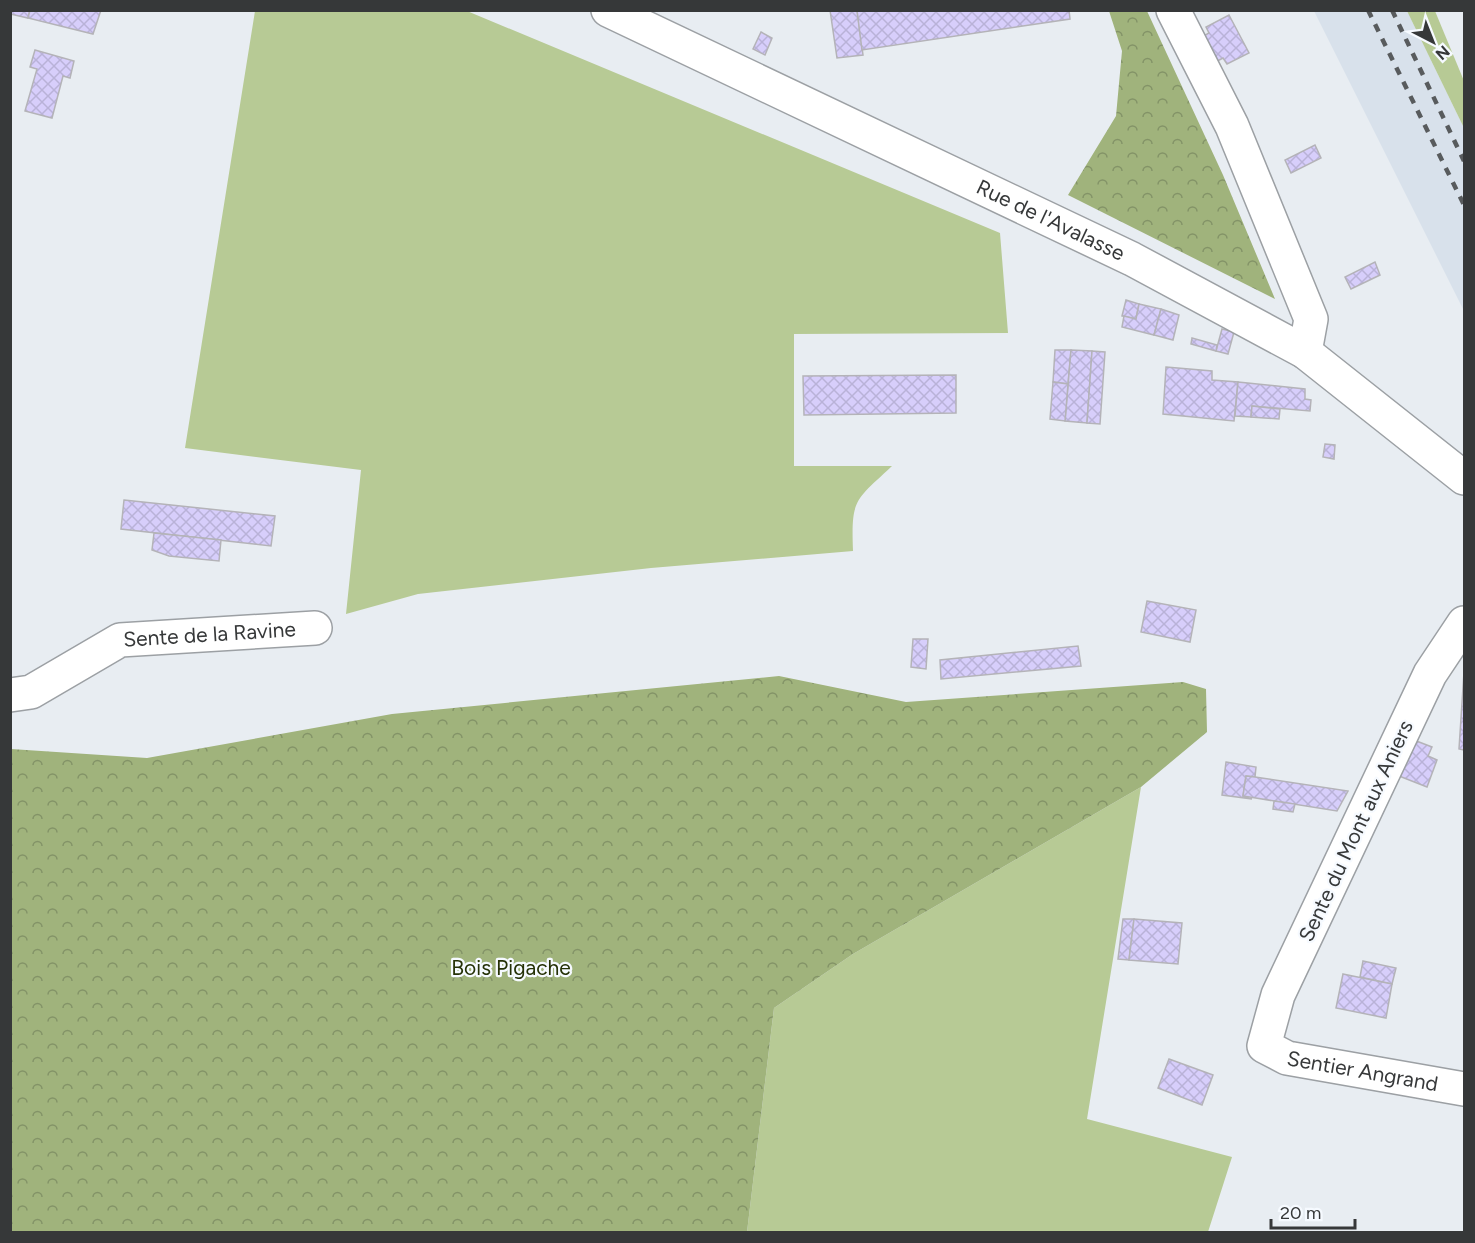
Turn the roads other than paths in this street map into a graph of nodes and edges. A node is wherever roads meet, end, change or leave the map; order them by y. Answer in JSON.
{"nodes":[{"id":1,"x":608,"y":10,"type":"edge"},
{"id":2,"x":1173,"y":10,"type":"edge"},
{"id":3,"x":1305,"y":352,"type":"junction"},
{"id":4,"x":1464,"y":478,"type":"edge"},
{"id":5,"x":1464,"y":623,"type":"edge"},
{"id":6,"x":315,"y":628,"type":"dead end"},
{"id":7,"x":10,"y":695,"type":"edge"},
{"id":8,"x":1264,"y":1046,"type":"joint"},
{"id":9,"x":1464,"y":1089,"type":"edge"}],
"edges":[{"from":1,"to":3,"type":"street","name":"Rue de l'Avalasse"},
{"from":2,"to":3,"type":"street"},
{"from":3,"to":4,"type":"street","name":"Rue de l'Avalasse"},
{"from":5,"to":8,"type":"street","name":"Sente du Mont aux Aniers"},
{"from":6,"to":7,"type":"street","name":"Sente de la Ravine"},
{"from":8,"to":9,"type":"street","name":"Sentier Angrand"}]}
